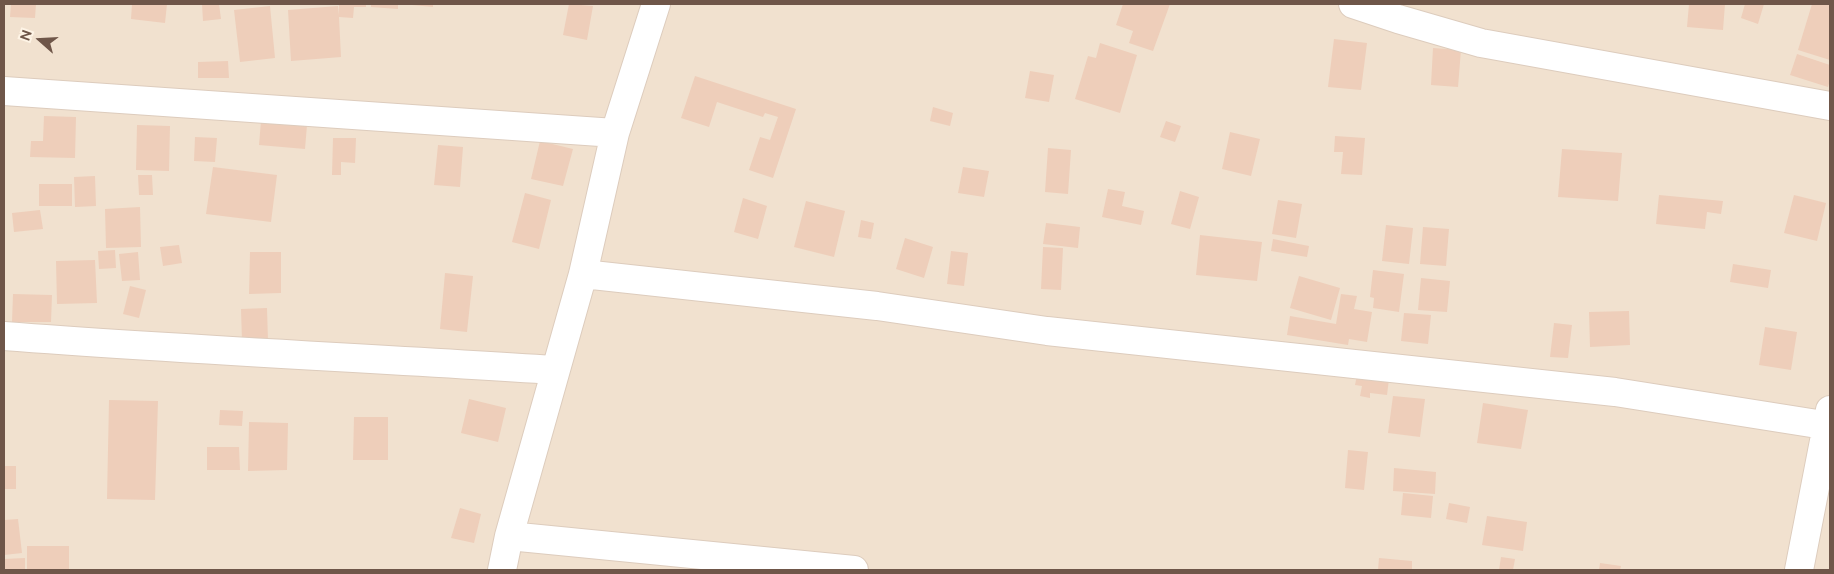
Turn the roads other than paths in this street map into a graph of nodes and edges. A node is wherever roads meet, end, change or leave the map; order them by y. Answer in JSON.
{"nodes":[{"id":1,"x":656,"y":4,"type":"edge"},
{"id":2,"x":1353,"y":4,"type":"edge"},
{"id":3,"x":4,"y":91,"type":"edge"},
{"id":4,"x":1830,"y":106,"type":"edge"},
{"id":5,"x":616,"y":133,"type":"junction"},
{"id":6,"x":583,"y":274,"type":"junction"},
{"id":7,"x":4,"y":336,"type":"edge"},
{"id":8,"x":555,"y":370,"type":"junction"},
{"id":9,"x":1829,"y":421,"type":"edge"},
{"id":10,"x":509,"y":536,"type":"junction"},
{"id":11,"x":502,"y":570,"type":"edge"},
{"id":12,"x":854,"y":570,"type":"edge"},
{"id":13,"x":1799,"y":570,"type":"edge"}],
"edges":[{"from":1,"to":5,"type":"street"},
{"from":2,"to":4,"type":"street"},
{"from":3,"to":5,"type":"street"},
{"from":5,"to":6,"type":"street"},
{"from":6,"to":8,"type":"street"},
{"from":6,"to":9,"type":"street"},
{"from":7,"to":8,"type":"street"},
{"from":8,"to":10,"type":"street"},
{"from":9,"to":13,"type":"street"},
{"from":10,"to":11,"type":"street"},
{"from":10,"to":12,"type":"street"}]}
